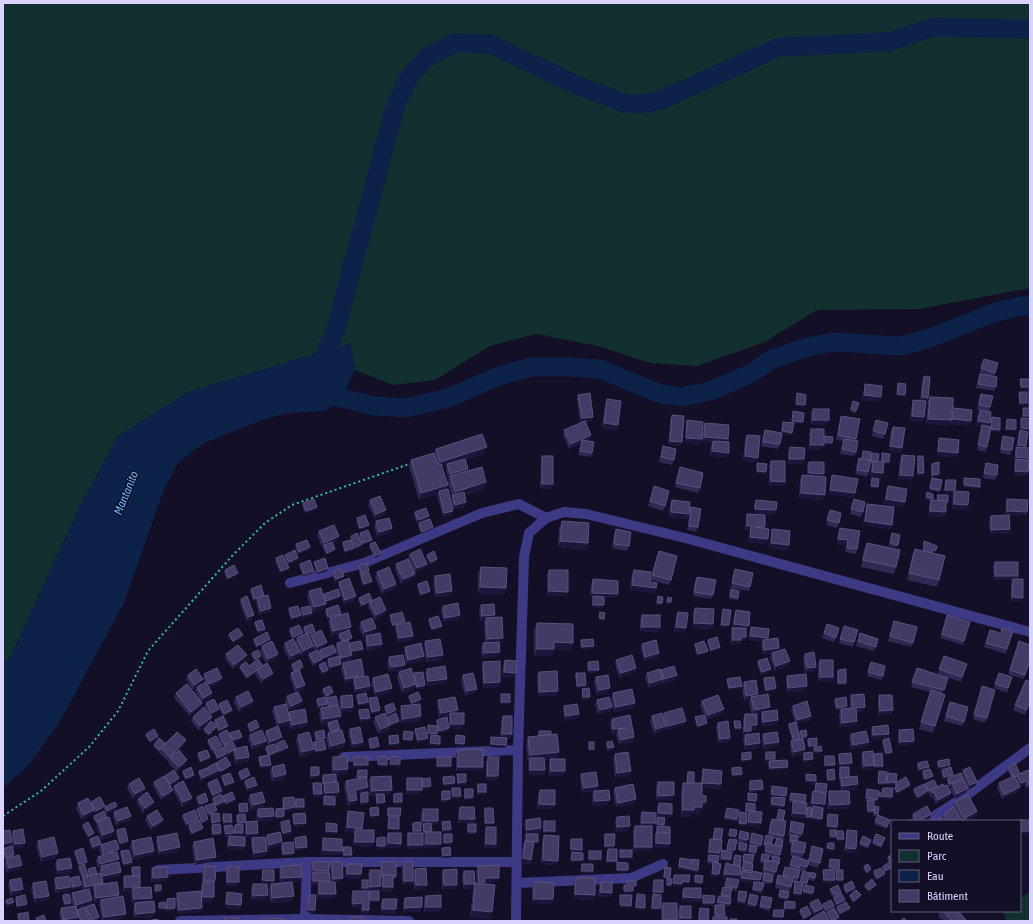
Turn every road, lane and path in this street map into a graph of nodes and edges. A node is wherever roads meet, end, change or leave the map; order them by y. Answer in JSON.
{"nodes":[{"id":1,"x":415,"y":462,"type":"edge"},
{"id":2,"x":546,"y":518,"type":"junction"},
{"id":3,"x":290,"y":583,"type":"dead end"},
{"id":4,"x":1030,"y":632,"type":"edge"},
{"id":5,"x":1030,"y":748,"type":"edge"},
{"id":6,"x":518,"y":750,"type":"junction"},
{"id":7,"x":344,"y":757,"type":"edge"},
{"id":8,"x":3,"y":816,"type":"edge"},
{"id":9,"x":929,"y":820,"type":"edge"},
{"id":10,"x":307,"y":862,"type":"junction"},
{"id":11,"x":517,"y":862,"type":"junction"},
{"id":12,"x":663,"y":864,"type":"dead end"},
{"id":13,"x":158,"y":870,"type":"edge"},
{"id":14,"x":517,"y":883,"type":"junction"},
{"id":15,"x":305,"y":920,"type":"edge"},
{"id":16,"x":180,"y":921,"type":"edge"},
{"id":17,"x":409,"y":921,"type":"edge"},
{"id":18,"x":516,"y":921,"type":"edge"}],
"edges":[{"from":1,"to":8,"type":"path"},
{"from":2,"to":3,"type":"street"},
{"from":2,"to":4,"type":"street"},
{"from":2,"to":6,"type":"street"},
{"from":5,"to":9,"type":"street"},
{"from":6,"to":7,"type":"street"},
{"from":6,"to":11,"type":"street"},
{"from":10,"to":11,"type":"street"},
{"from":10,"to":13,"type":"street"},
{"from":10,"to":15,"type":"street"},
{"from":11,"to":14,"type":"street"},
{"from":12,"to":14,"type":"street"},
{"from":14,"to":18,"type":"street"},
{"from":15,"to":16,"type":"street"},
{"from":15,"to":17,"type":"street"}]}
